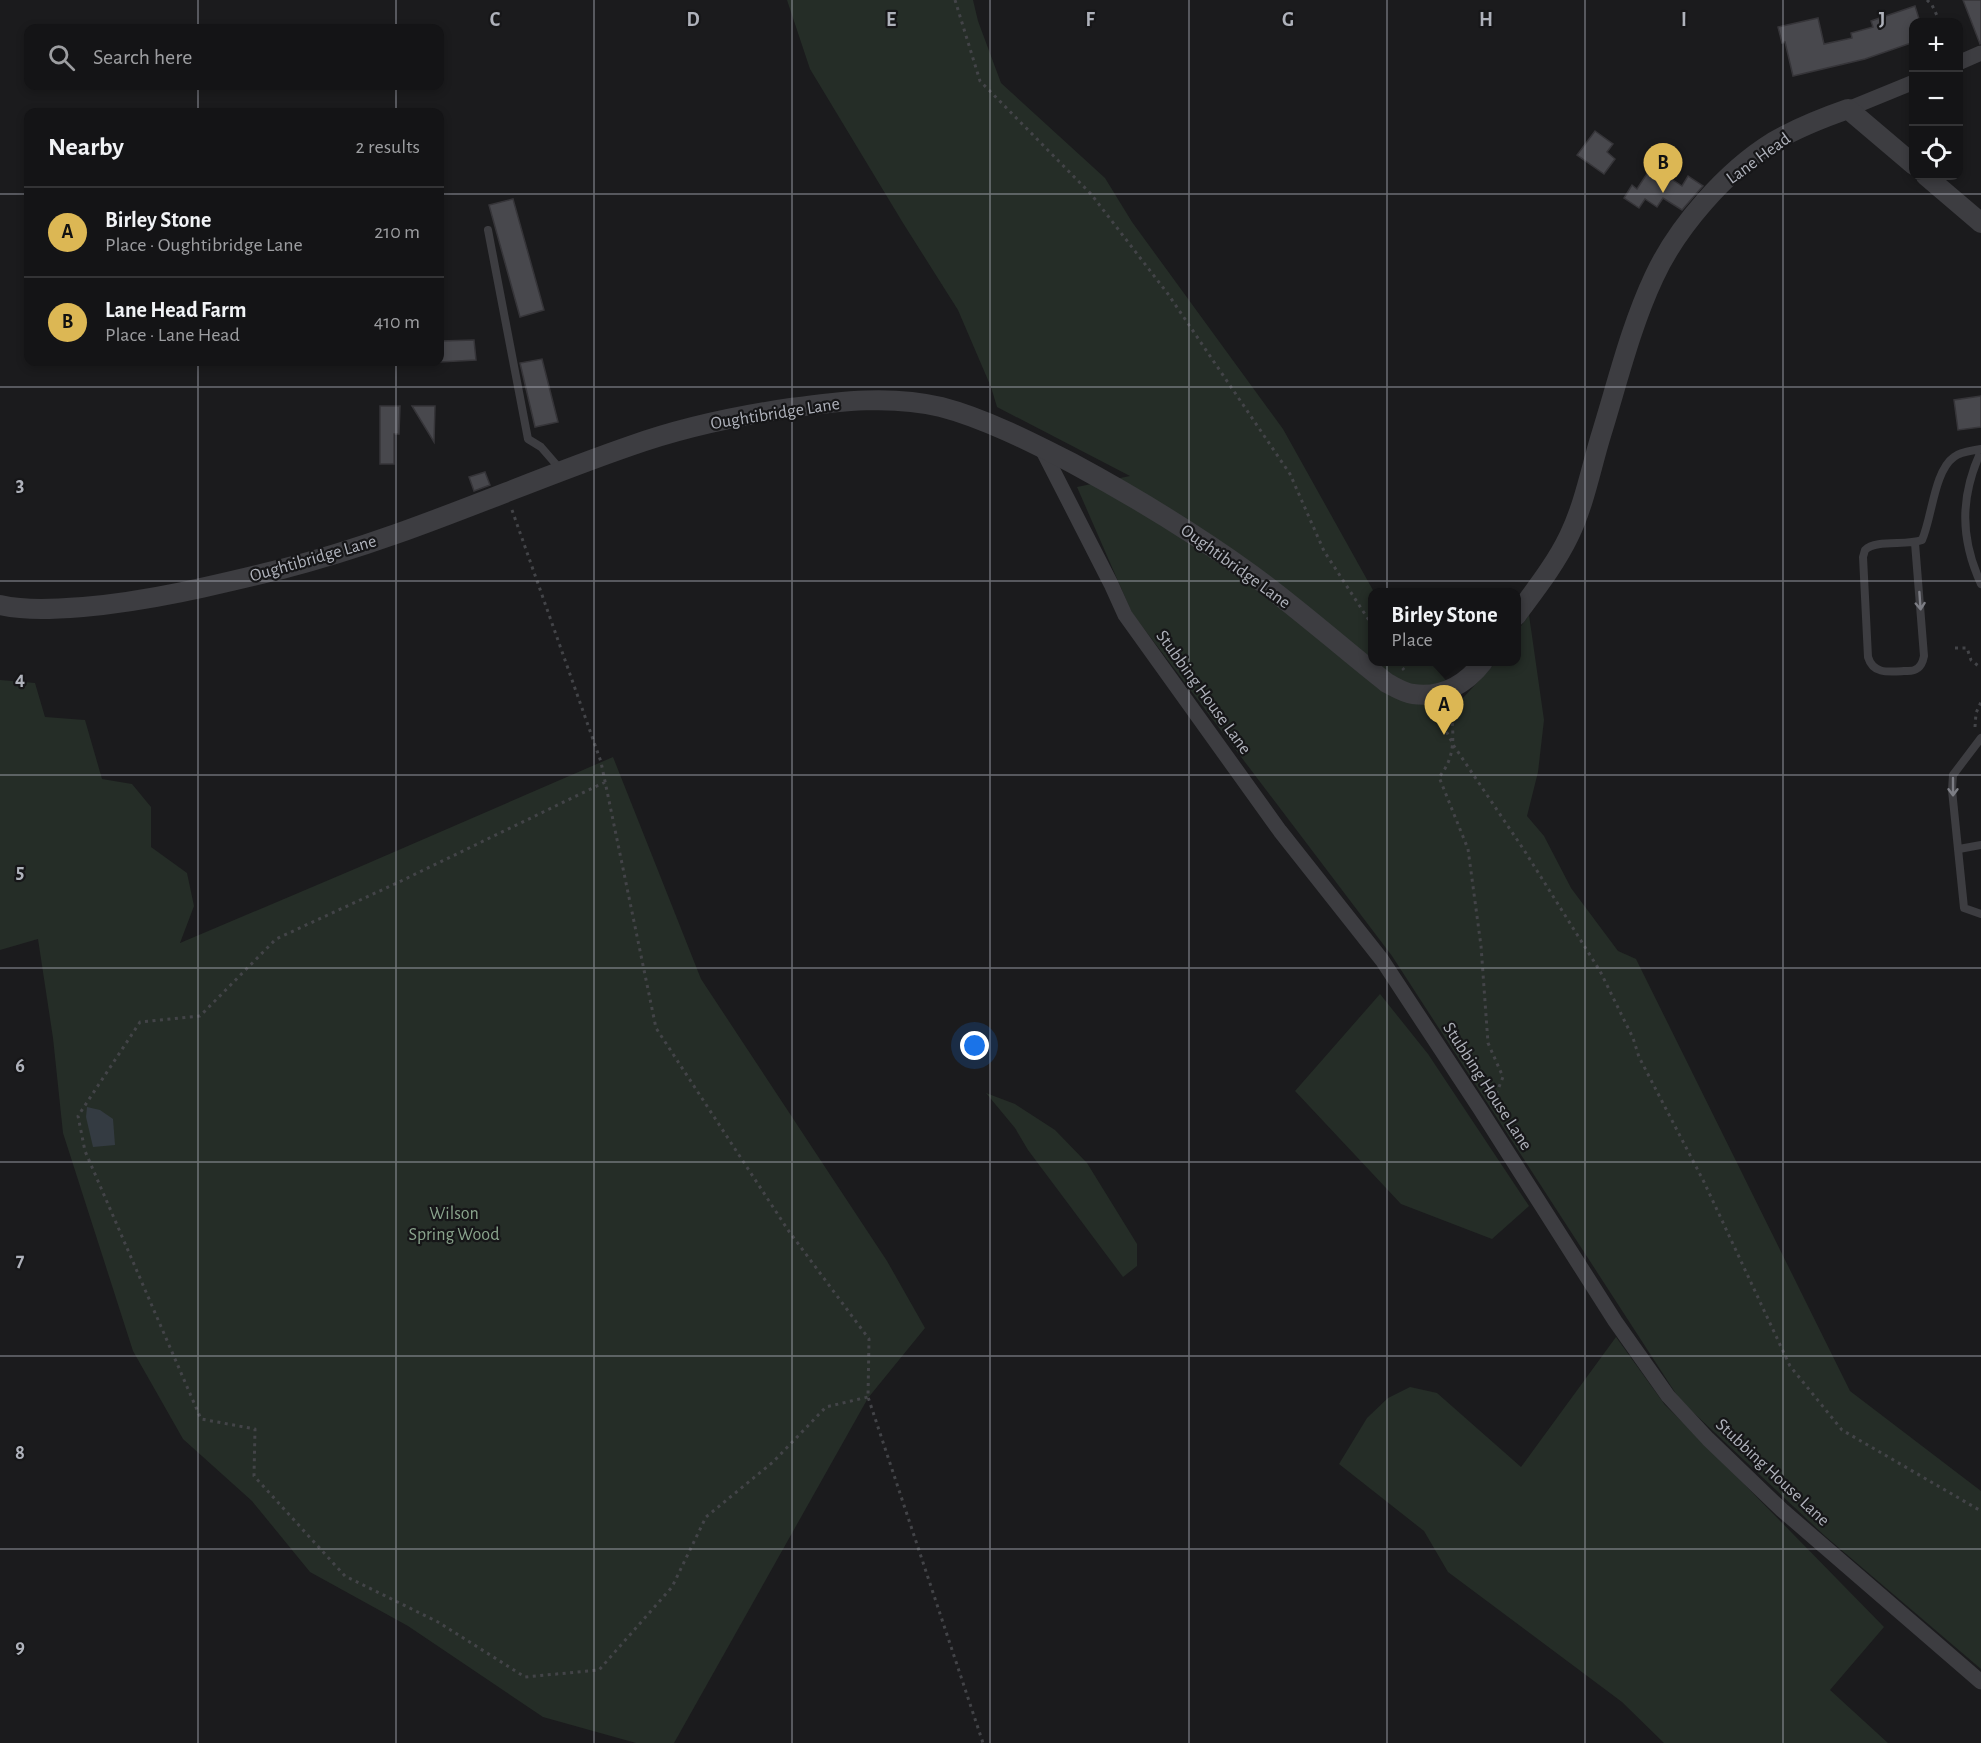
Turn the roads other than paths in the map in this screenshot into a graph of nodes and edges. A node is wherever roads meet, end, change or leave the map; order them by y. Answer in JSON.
{"nodes":[{"id":1,"x":1981,"y":53,"type":"edge"},
{"id":2,"x":1963,"y":61,"type":"edge"},
{"id":3,"x":1909,"y":84,"type":"edge"},
{"id":4,"x":1848,"y":109,"type":"junction"},
{"id":5,"x":1909,"y":161,"type":"edge"},
{"id":6,"x":1931,"y":180,"type":"edge"},
{"id":7,"x":1981,"y":223,"type":"edge"},
{"id":8,"x":488,"y":230,"type":"dead end"},
{"id":9,"x":1041,"y":447,"type":"junction"},
{"id":10,"x":1981,"y":450,"type":"edge"},
{"id":11,"x":562,"y":471,"type":"junction"},
{"id":12,"x":1915,"y":543,"type":"junction"},
{"id":13,"x":1981,"y":584,"type":"edge"},
{"id":14,"x":0,"y":606,"type":"edge"},
{"id":15,"x":1521,"y":609,"type":"edge"},
{"id":16,"x":1479,"y":666,"type":"edge"},
{"id":17,"x":1981,"y":738,"type":"edge"},
{"id":18,"x":1981,"y":845,"type":"edge"},
{"id":19,"x":1959,"y":849,"type":"junction"},
{"id":20,"x":1981,"y":914,"type":"edge"},
{"id":21,"x":1981,"y":1683,"type":"edge"}],
"edges":[{"from":1,"to":2,"type":"street"},
{"from":3,"to":4,"type":"street"},
{"from":4,"to":5,"type":"street"},
{"from":4,"to":15,"type":"street","name":"Lane Head"},
{"from":6,"to":7,"type":"street"},
{"from":8,"to":11,"type":"lane"},
{"from":9,"to":11,"type":"street","name":"Oughtibridge Lane"},
{"from":9,"to":16,"type":"street","name":"Oughtibridge Lane"},
{"from":9,"to":21,"type":"street","name":"Stubbing House Lane"},
{"from":10,"to":12,"type":"lane"},
{"from":10,"to":13,"type":"lane"},
{"from":11,"to":14,"type":"street","name":"Oughtibridge Lane"},
{"from":12,"to":12,"type":"lane","one_way":true},
{"from":17,"to":19,"type":"lane","one_way":true},
{"from":18,"to":19,"type":"lane"},
{"from":19,"to":20,"type":"lane"}]}
